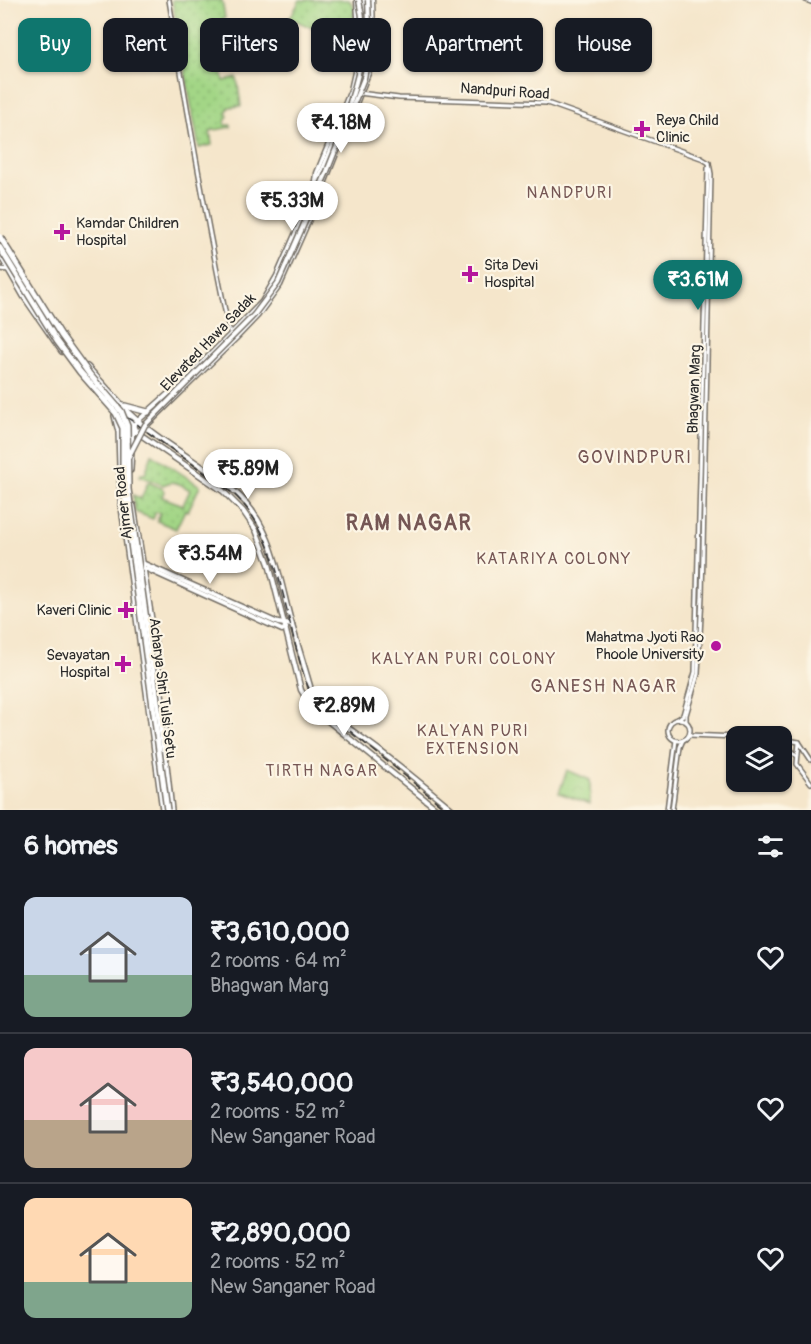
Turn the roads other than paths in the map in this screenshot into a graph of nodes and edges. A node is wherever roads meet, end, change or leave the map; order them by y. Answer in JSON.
{"nodes":[{"id":1,"x":169,"y":0,"type":"edge"},
{"id":2,"x":360,"y":0,"type":"edge"},
{"id":3,"x":370,"y":0,"type":"edge"},
{"id":4,"x":806,"y":0,"type":"edge"},
{"id":5,"x":811,"y":2,"type":"edge"},
{"id":6,"x":356,"y":92,"type":"junction"},
{"id":7,"x":709,"y":164,"type":"junction"},
{"id":8,"x":315,"y":189,"type":"junction"},
{"id":9,"x":0,"y":235,"type":"edge"},
{"id":10,"x":0,"y":248,"type":"edge"},
{"id":11,"x":0,"y":254,"type":"edge"},
{"id":12,"x":20,"y":266,"type":"junction"},
{"id":13,"x":0,"y":269,"type":"edge"},
{"id":14,"x":9,"y":270,"type":"junction"},
{"id":15,"x":232,"y":333,"type":"junction"},
{"id":16,"x":236,"y":338,"type":"junction"},
{"id":17,"x":121,"y":404,"type":"junction"},
{"id":18,"x":126,"y":410,"type":"junction"},
{"id":19,"x":148,"y":412,"type":"junction"},
{"id":20,"x":138,"y":421,"type":"junction"},
{"id":21,"x":145,"y":427,"type":"junction"},
{"id":22,"x":133,"y":429,"type":"junction"},
{"id":23,"x":119,"y":435,"type":"junction"},
{"id":24,"x":128,"y":458,"type":"junction"},
{"id":25,"x":130,"y":561,"type":"junction"},
{"id":26,"x":143,"y":565,"type":"junction"},
{"id":27,"x":131,"y":569,"type":"junction"},
{"id":28,"x":292,"y":625,"type":"junction"},
{"id":29,"x":285,"y":626,"type":"junction"},
{"id":30,"x":326,"y":708,"type":"junction"},
{"id":31,"x":320,"y":715,"type":"junction"},
{"id":32,"x":678,"y":719,"type":"junction"},
{"id":33,"x":686,"y":722,"type":"junction"},
{"id":34,"x":689,"y":735,"type":"junction"},
{"id":35,"x":726,"y":737,"type":"edge"},
{"id":36,"x":676,"y":740,"type":"junction"},
{"id":37,"x":683,"y":740,"type":"junction"},
{"id":38,"x":792,"y":741,"type":"edge"},
{"id":39,"x":799,"y":742,"type":"junction"},
{"id":40,"x":792,"y":751,"type":"edge"},
{"id":41,"x":164,"y":753,"type":"junction"},
{"id":42,"x":797,"y":756,"type":"junction"},
{"id":43,"x":811,"y":760,"type":"edge"},
{"id":44,"x":811,"y":783,"type":"edge"},
{"id":45,"x":167,"y":810,"type":"edge"},
{"id":46,"x":438,"y":810,"type":"edge"},
{"id":47,"x":453,"y":810,"type":"edge"},
{"id":48,"x":669,"y":810,"type":"edge"}],
"edges":[{"from":1,"to":15,"type":"street"},
{"from":2,"to":6,"type":"main road"},
{"from":2,"to":6,"type":"main road","bridge":true},
{"from":2,"to":8,"type":"main road","bridge":true},
{"from":3,"to":6,"type":"main road"},
{"from":3,"to":24,"type":"main road","name":"Elevated Hawa Sadak","bridge":true},
{"from":4,"to":5,"type":"street"},
{"from":6,"to":7,"type":"street","name":"Nandpuri Road"},
{"from":6,"to":8,"type":"main road"},
{"from":6,"to":16,"type":"main road"},
{"from":7,"to":32,"type":"street","name":"Bhagwan Marg"},
{"from":7,"to":33,"type":"street","name":"Bhagwan Marg"},
{"from":8,"to":15,"type":"main road"},
{"from":9,"to":12,"type":"highway","name":"Ajmer Road"},
{"from":9,"to":24,"type":"highway","name":"Acharya Shri Tulsi Setu","bridge":true},
{"from":10,"to":45,"type":"highway","name":"Acharya Shri Tulsi Setu","bridge":true},
{"from":11,"to":14,"type":"highway","name":"Ajmer Road"},
{"from":12,"to":14,"type":"street"},
{"from":12,"to":17,"type":"highway","name":"Ajmer Road"},
{"from":13,"to":14,"type":"street"},
{"from":14,"to":23,"type":"highway","name":"Ajmer Road"},
{"from":15,"to":16,"type":"street"},
{"from":15,"to":19,"type":"main road"},
{"from":16,"to":21,"type":"main road"},
{"from":17,"to":18,"type":"highway","name":"Ajmer Road"},
{"from":17,"to":19,"type":"highway"},
{"from":18,"to":20,"type":"main road"},
{"from":18,"to":22,"type":"highway","name":"Ajmer Road"},
{"from":19,"to":20,"type":"main road"},
{"from":20,"to":21,"type":"main road"},
{"from":20,"to":22,"type":"main road"},
{"from":21,"to":22,"type":"main road"},
{"from":21,"to":28,"type":"main road"},
{"from":22,"to":23,"type":"main road"},
{"from":22,"to":26,"type":"highway","name":"Ajmer Road"},
{"from":22,"to":29,"type":"main road"},
{"from":23,"to":25,"type":"highway","name":"Ajmer Road"},
{"from":24,"to":41,"type":"highway","name":"Acharya Shri Tulsi Setu","bridge":true},
{"from":25,"to":26,"type":"main road"},
{"from":25,"to":27,"type":"highway","name":"Ajmer Road"},
{"from":26,"to":27,"type":"main road"},
{"from":26,"to":29,"type":"main road"},
{"from":26,"to":41,"type":"highway","name":"Ajmer Road"},
{"from":27,"to":45,"type":"highway","name":"Ajmer Road"},
{"from":28,"to":29,"type":"main road"},
{"from":28,"to":30,"type":"main road"},
{"from":29,"to":31,"type":"main road"},
{"from":30,"to":31,"type":"main road"},
{"from":30,"to":47,"type":"main road"},
{"from":31,"to":46,"type":"main road"},
{"from":32,"to":33,"type":"street"},
{"from":32,"to":36,"type":"street"},
{"from":33,"to":34,"type":"street"},
{"from":34,"to":35,"type":"street"},
{"from":34,"to":37,"type":"street"},
{"from":36,"to":37,"type":"street"},
{"from":36,"to":48,"type":"street"},
{"from":37,"to":48,"type":"street"},
{"from":38,"to":39,"type":"street"},
{"from":39,"to":42,"type":"street"},
{"from":39,"to":43,"type":"street"},
{"from":40,"to":42,"type":"street"},
{"from":41,"to":45,"type":"highway","name":"Ajmer Road"},
{"from":42,"to":44,"type":"street"}]}
